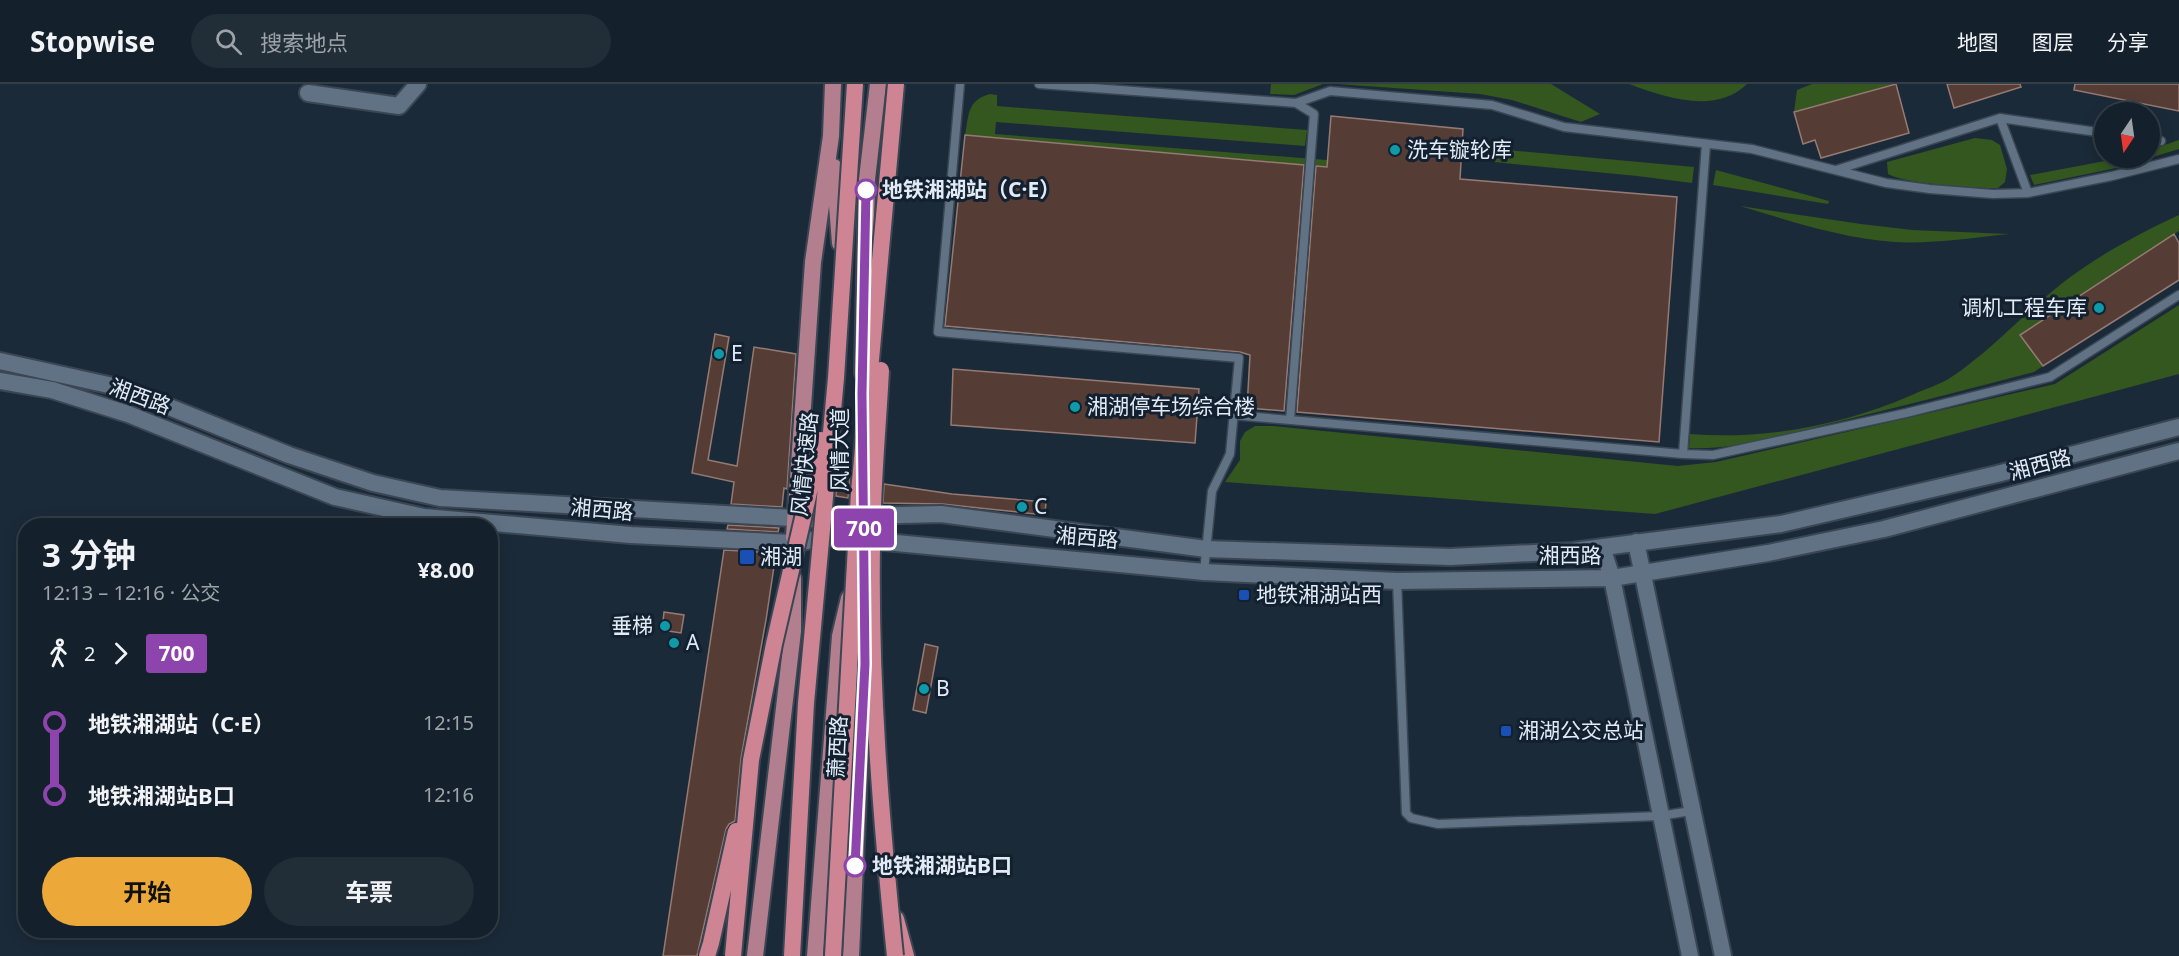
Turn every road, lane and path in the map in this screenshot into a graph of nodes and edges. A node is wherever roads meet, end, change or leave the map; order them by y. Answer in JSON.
{"nodes":[{"id":1,"x":418,"y":84,"type":"edge"},
{"id":2,"x":833,"y":84,"type":"edge"},
{"id":3,"x":855,"y":84,"type":"edge"},
{"id":4,"x":878,"y":84,"type":"edge"},
{"id":5,"x":896,"y":84,"type":"edge"},
{"id":6,"x":960,"y":84,"type":"edge"},
{"id":7,"x":1038,"y":84,"type":"edge"},
{"id":8,"x":308,"y":93,"type":"dead end"},
{"id":9,"x":1296,"y":103,"type":"junction"},
{"id":10,"x":2000,"y":118,"type":"junction"},
{"id":11,"x":2094,"y":132,"type":"edge"},
{"id":12,"x":831,"y":136,"type":"junction"},
{"id":13,"x":1706,"y":144,"type":"junction"},
{"id":14,"x":2179,"y":159,"type":"edge"},
{"id":15,"x":1836,"y":170,"type":"junction"},
{"id":16,"x":2028,"y":193,"type":"junction"},
{"id":17,"x":885,"y":212,"type":"junction"},
{"id":18,"x":2179,"y":295,"type":"edge"},
{"id":19,"x":0,"y":361,"type":"edge"},
{"id":20,"x":836,"y":378,"type":"junction"},
{"id":21,"x":0,"y":381,"type":"edge"},
{"id":22,"x":1233,"y":415,"type":"junction"},
{"id":23,"x":1290,"y":420,"type":"junction"},
{"id":24,"x":2179,"y":427,"type":"edge"},
{"id":25,"x":2179,"y":451,"type":"edge"},
{"id":26,"x":1683,"y":454,"type":"junction"},
{"id":27,"x":863,"y":516,"type":"junction"},
{"id":28,"x":795,"y":517,"type":"junction"},
{"id":29,"x":435,"y":518,"type":"edge"},
{"id":30,"x":828,"y":519,"type":"junction"},
{"id":31,"x":498,"y":524,"type":"edge"},
{"id":32,"x":826,"y":538,"type":"junction"},
{"id":33,"x":864,"y":540,"type":"junction"},
{"id":34,"x":1636,"y":542,"type":"junction"},
{"id":35,"x":793,"y":543,"type":"junction"},
{"id":36,"x":1602,"y":547,"type":"junction"},
{"id":37,"x":1206,"y":549,"type":"junction"},
{"id":38,"x":1204,"y":572,"type":"junction"},
{"id":39,"x":1643,"y":574,"type":"junction"},
{"id":40,"x":1612,"y":578,"type":"junction"},
{"id":41,"x":1397,"y":581,"type":"junction"},
{"id":42,"x":751,"y":760,"type":"junction"},
{"id":43,"x":1691,"y":811,"type":"junction"},
{"id":44,"x":1660,"y":816,"type":"junction"},
{"id":45,"x":888,"y":886,"type":"junction"},
{"id":46,"x":852,"y":925,"type":"junction"},
{"id":47,"x":706,"y":956,"type":"edge"},
{"id":48,"x":733,"y":956,"type":"edge"},
{"id":49,"x":755,"y":956,"type":"edge"},
{"id":50,"x":792,"y":956,"type":"edge"},
{"id":51,"x":815,"y":956,"type":"edge"},
{"id":52,"x":833,"y":956,"type":"edge"},
{"id":53,"x":839,"y":956,"type":"edge"},
{"id":54,"x":851,"y":956,"type":"edge"},
{"id":55,"x":895,"y":956,"type":"edge"},
{"id":56,"x":906,"y":956,"type":"edge"},
{"id":57,"x":1690,"y":956,"type":"edge"},
{"id":58,"x":1723,"y":956,"type":"edge"}],
"edges":[{"from":1,"to":8,"type":"street"},
{"from":2,"to":12,"type":"main road","name":"风情大道"},
{"from":3,"to":20,"type":"highway","name":"风情快速路","bridge":true},
{"from":4,"to":27,"type":"main road","name":"风情大道"},
{"from":5,"to":17,"type":"highway","bridge":true},
{"from":6,"to":22,"type":"lane"},
{"from":7,"to":9,"type":"lane"},
{"from":9,"to":13,"type":"lane"},
{"from":9,"to":23,"type":"lane"},
{"from":10,"to":11,"type":"lane"},
{"from":10,"to":15,"type":"lane"},
{"from":10,"to":16,"type":"lane"},
{"from":12,"to":28,"type":"main road","name":"风情大道"},
{"from":12,"to":30,"type":"main road"},
{"from":13,"to":15,"type":"lane"},
{"from":13,"to":26,"type":"lane"},
{"from":14,"to":16,"type":"lane"},
{"from":15,"to":16,"type":"lane"},
{"from":17,"to":45,"type":"highway","bridge":true},
{"from":17,"to":52,"type":"highway","bridge":true},
{"from":18,"to":26,"type":"lane"},
{"from":19,"to":28,"type":"street","name":"湘西路"},
{"from":20,"to":42,"type":"highway","bridge":true},
{"from":20,"to":50,"type":"highway","name":"风情快速路","bridge":true},
{"from":21,"to":29,"type":"street","name":"湘西路"},
{"from":22,"to":23,"type":"lane"},
{"from":22,"to":37,"type":"lane"},
{"from":23,"to":26,"type":"lane"},
{"from":24,"to":34,"type":"street","name":"湘西路"},
{"from":25,"to":39,"type":"street","name":"湘西路"},
{"from":27,"to":30,"type":"street","name":"湘西路"},
{"from":27,"to":33,"type":"main road","name":"风情大道"},
{"from":27,"to":37,"type":"street","name":"湘西路"},
{"from":28,"to":30,"type":"street","name":"湘西路"},
{"from":28,"to":35,"type":"main road","name":"风情大道"},
{"from":30,"to":32,"type":"main road"},
{"from":31,"to":35,"type":"street","name":"湘西路"},
{"from":32,"to":33,"type":"street","name":"湘西路"},
{"from":32,"to":35,"type":"street","name":"湘西路"},
{"from":33,"to":38,"type":"street","name":"湘西路"},
{"from":33,"to":46,"type":"main road","name":"萧西路"},
{"from":33,"to":51,"type":"main road","name":"风情大道"},
{"from":34,"to":36,"type":"street","name":"湘西路"},
{"from":34,"to":39,"type":"street"},
{"from":35,"to":49,"type":"main road","name":"风情大道"},
{"from":36,"to":37,"type":"street","name":"湘西路"},
{"from":36,"to":40,"type":"street"},
{"from":37,"to":38,"type":"lane"},
{"from":38,"to":41,"type":"street","name":"湘西路"},
{"from":39,"to":40,"type":"street","name":"湘西路"},
{"from":39,"to":43,"type":"street"},
{"from":40,"to":41,"type":"street","name":"湘西路"},
{"from":40,"to":44,"type":"street"},
{"from":41,"to":44,"type":"lane"},
{"from":42,"to":47,"type":"highway","bridge":true},
{"from":42,"to":48,"type":"highway","bridge":true},
{"from":43,"to":44,"type":"lane"},
{"from":43,"to":58,"type":"street"},
{"from":44,"to":57,"type":"street"},
{"from":45,"to":55,"type":"highway","bridge":true},
{"from":45,"to":56,"type":"highway","bridge":true},
{"from":46,"to":53,"type":"main road"},
{"from":46,"to":54,"type":"main road","name":"萧西路"}]}
